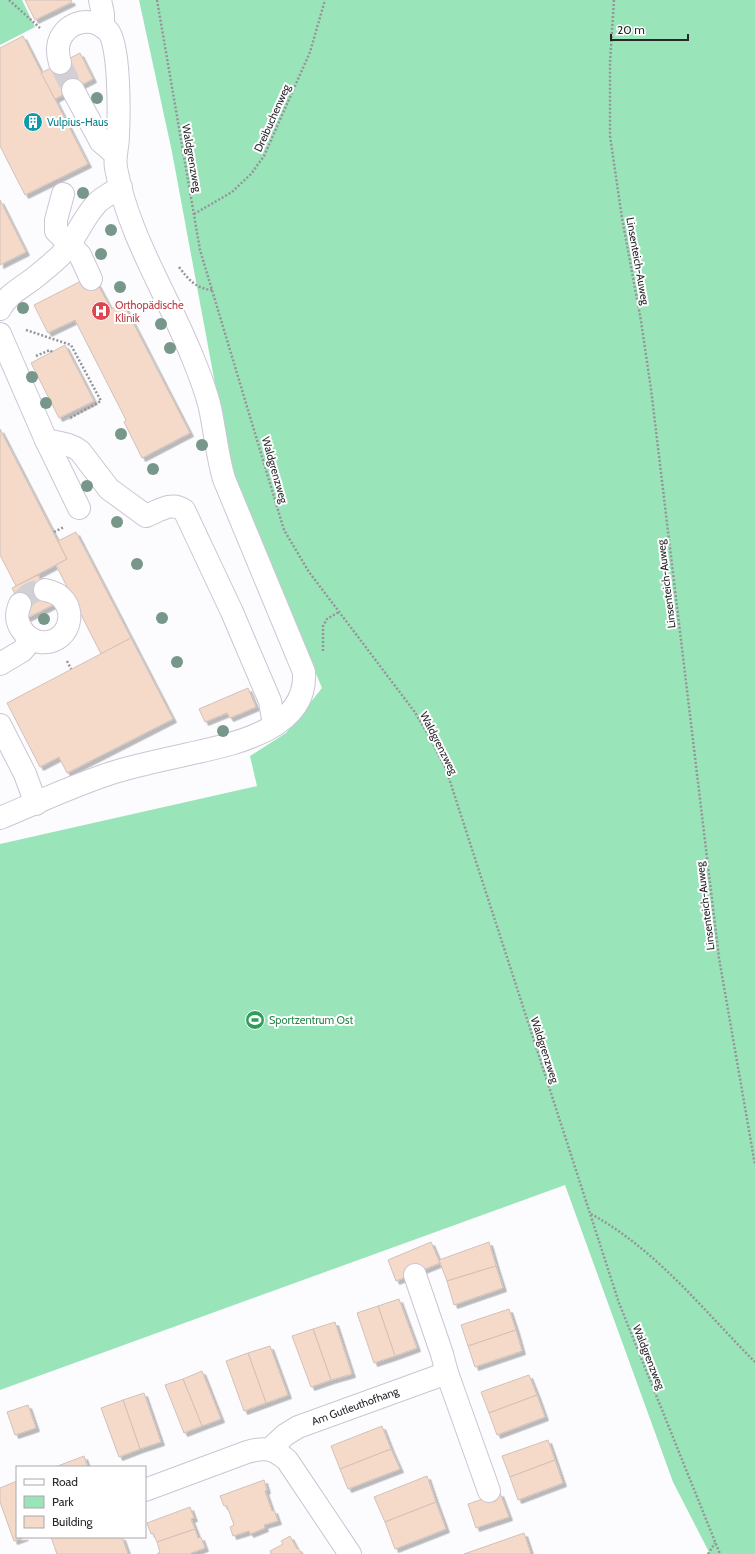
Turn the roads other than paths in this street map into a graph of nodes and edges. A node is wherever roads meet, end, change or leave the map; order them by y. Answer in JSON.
{"nodes":[{"id":1,"x":100,"y":0,"type":"edge"},
{"id":2,"x":103,"y":27,"type":"junction"},
{"id":3,"x":59,"y":53,"type":"tunnel mouth"},
{"id":4,"x":73,"y":90,"type":"tunnel mouth"},
{"id":5,"x":115,"y":154,"type":"junction"},
{"id":6,"x":121,"y":187,"type":"junction"},
{"id":7,"x":63,"y":194,"type":"dead end"},
{"id":8,"x":70,"y":244,"type":"junction"},
{"id":9,"x":91,"y":279,"type":"dead end"},
{"id":10,"x":0,"y":309,"type":"edge"},
{"id":11,"x":0,"y":334,"type":"edge"},
{"id":12,"x":46,"y":440,"type":"junction"},
{"id":13,"x":79,"y":508,"type":"dead end"},
{"id":14,"x":45,"y":590,"type":"tunnel mouth"},
{"id":15,"x":20,"y":604,"type":"dead end"},
{"id":16,"x":32,"y":639,"type":"junction"},
{"id":17,"x":0,"y":664,"type":"edge"},
{"id":18,"x":0,"y":725,"type":"edge"},
{"id":19,"x":274,"y":725,"type":"junction"},
{"id":20,"x":36,"y":804,"type":"junction"},
{"id":21,"x":0,"y":818,"type":"edge"},
{"id":22,"x":415,"y":1275,"type":"dead end"},
{"id":23,"x":447,"y":1373,"type":"junction"},
{"id":24,"x":270,"y":1449,"type":"junction"},
{"id":25,"x":146,"y":1490,"type":"edge"},
{"id":26,"x":489,"y":1491,"type":"dead end"},
{"id":27,"x":350,"y":1554,"type":"edge"}],
"edges":[{"from":1,"to":2,"type":"street"},
{"from":2,"to":3,"type":"street"},
{"from":2,"to":5,"type":"street"},
{"from":4,"to":5,"type":"street"},
{"from":5,"to":6,"type":"street"},
{"from":6,"to":8,"type":"street"},
{"from":6,"to":19,"type":"street"},
{"from":7,"to":8,"type":"street"},
{"from":8,"to":9,"type":"street"},
{"from":8,"to":10,"type":"street"},
{"from":11,"to":12,"type":"street"},
{"from":12,"to":13,"type":"street"},
{"from":12,"to":19,"type":"street"},
{"from":14,"to":16,"type":"street"},
{"from":15,"to":16,"type":"street"},
{"from":16,"to":17,"type":"street"},
{"from":18,"to":20,"type":"street"},
{"from":19,"to":20,"type":"street"},
{"from":20,"to":21,"type":"street"},
{"from":22,"to":23,"type":"street"},
{"from":23,"to":24,"type":"street","name":"Am Gutleuthofhang"},
{"from":23,"to":26,"type":"street"},
{"from":24,"to":25,"type":"street"},
{"from":24,"to":27,"type":"street"}]}
